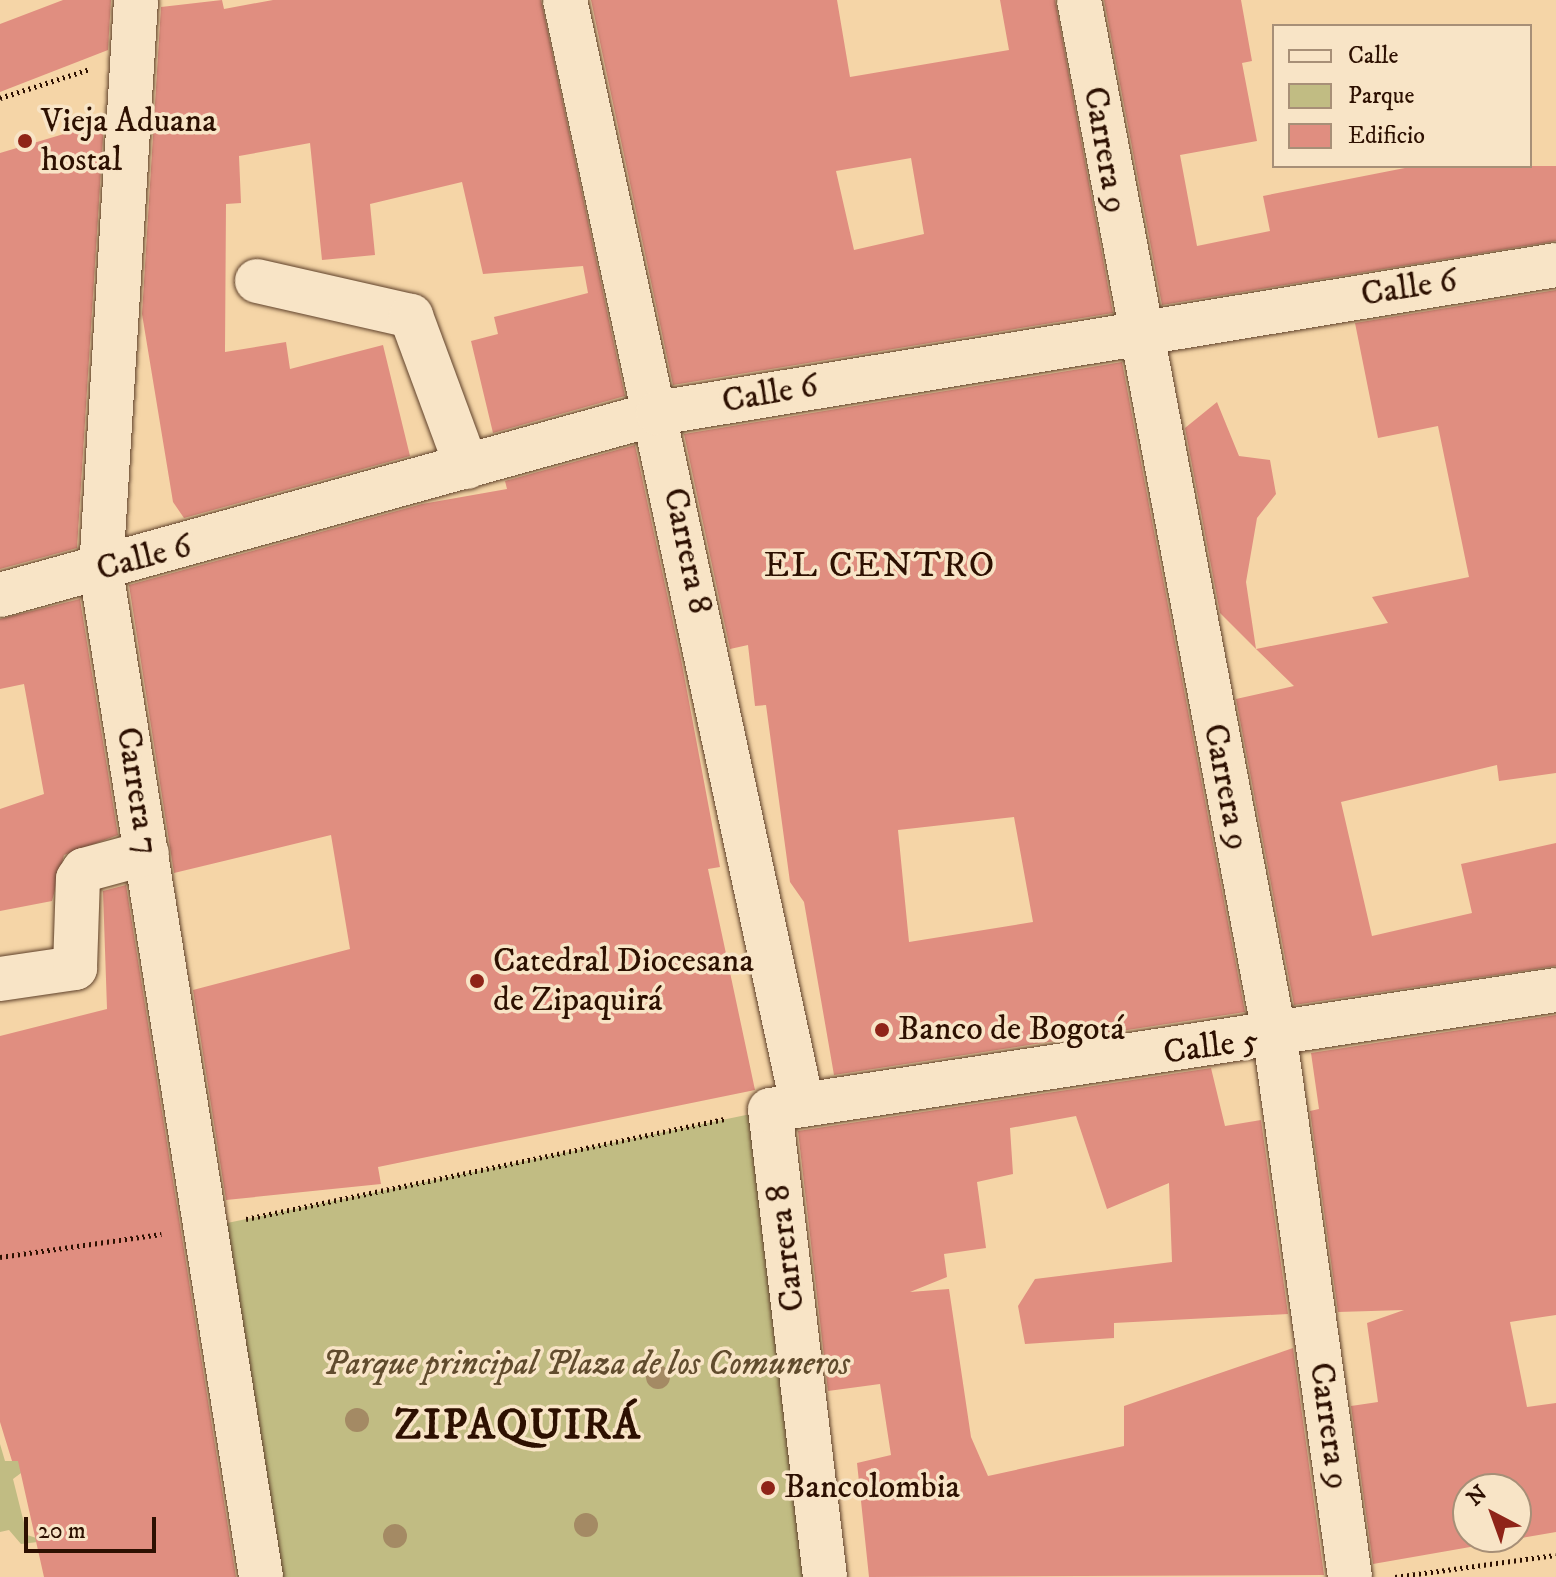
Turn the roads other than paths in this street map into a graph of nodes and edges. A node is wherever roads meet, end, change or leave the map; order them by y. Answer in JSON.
{"nodes":[{"id":1,"x":136,"y":0,"type":"edge"},
{"id":2,"x":565,"y":0,"type":"edge"},
{"id":3,"x":1079,"y":0,"type":"edge"},
{"id":4,"x":1556,"y":265,"type":"edge"},
{"id":5,"x":257,"y":281,"type":"dead end"},
{"id":6,"x":1137,"y":332,"type":"junction"},
{"id":7,"x":658,"y":413,"type":"junction"},
{"id":8,"x":467,"y":467,"type":"junction"},
{"id":9,"x":101,"y":571,"type":"junction"},
{"id":10,"x":0,"y":595,"type":"edge"},
{"id":11,"x":147,"y":853,"type":"junction"},
{"id":12,"x":0,"y":979,"type":"edge"},
{"id":13,"x":1556,"y":990,"type":"edge"},
{"id":14,"x":1275,"y":1038,"type":"junction"},
{"id":15,"x":786,"y":1107,"type":"junction"},
{"id":16,"x":261,"y":1577,"type":"edge"},
{"id":17,"x":825,"y":1577,"type":"edge"},
{"id":18,"x":1350,"y":1577,"type":"edge"}],
"edges":[{"from":1,"to":9,"type":"street","name":"Carrera 7"},
{"from":2,"to":7,"type":"street","name":"Carrera 8"},
{"from":3,"to":6,"type":"street","name":"Carrera 9"},
{"from":4,"to":6,"type":"street","name":"Calle 6"},
{"from":5,"to":8,"type":"street"},
{"from":6,"to":7,"type":"street","name":"Calle 6"},
{"from":6,"to":14,"type":"street","name":"Carrera 9"},
{"from":7,"to":8,"type":"street","name":"Calle 6"},
{"from":7,"to":15,"type":"street","name":"Carrera 8"},
{"from":8,"to":9,"type":"street","name":"Calle 6"},
{"from":9,"to":10,"type":"street","name":"Calle 6"},
{"from":9,"to":11,"type":"street","name":"Carrera 7"},
{"from":11,"to":12,"type":"street"},
{"from":11,"to":16,"type":"street","name":"Carrera 7"},
{"from":13,"to":14,"type":"street","name":"Calle 5"},
{"from":14,"to":15,"type":"street","name":"Calle 5"},
{"from":14,"to":18,"type":"street","name":"Carrera 9"},
{"from":15,"to":17,"type":"street","name":"Carrera 8"}]}
